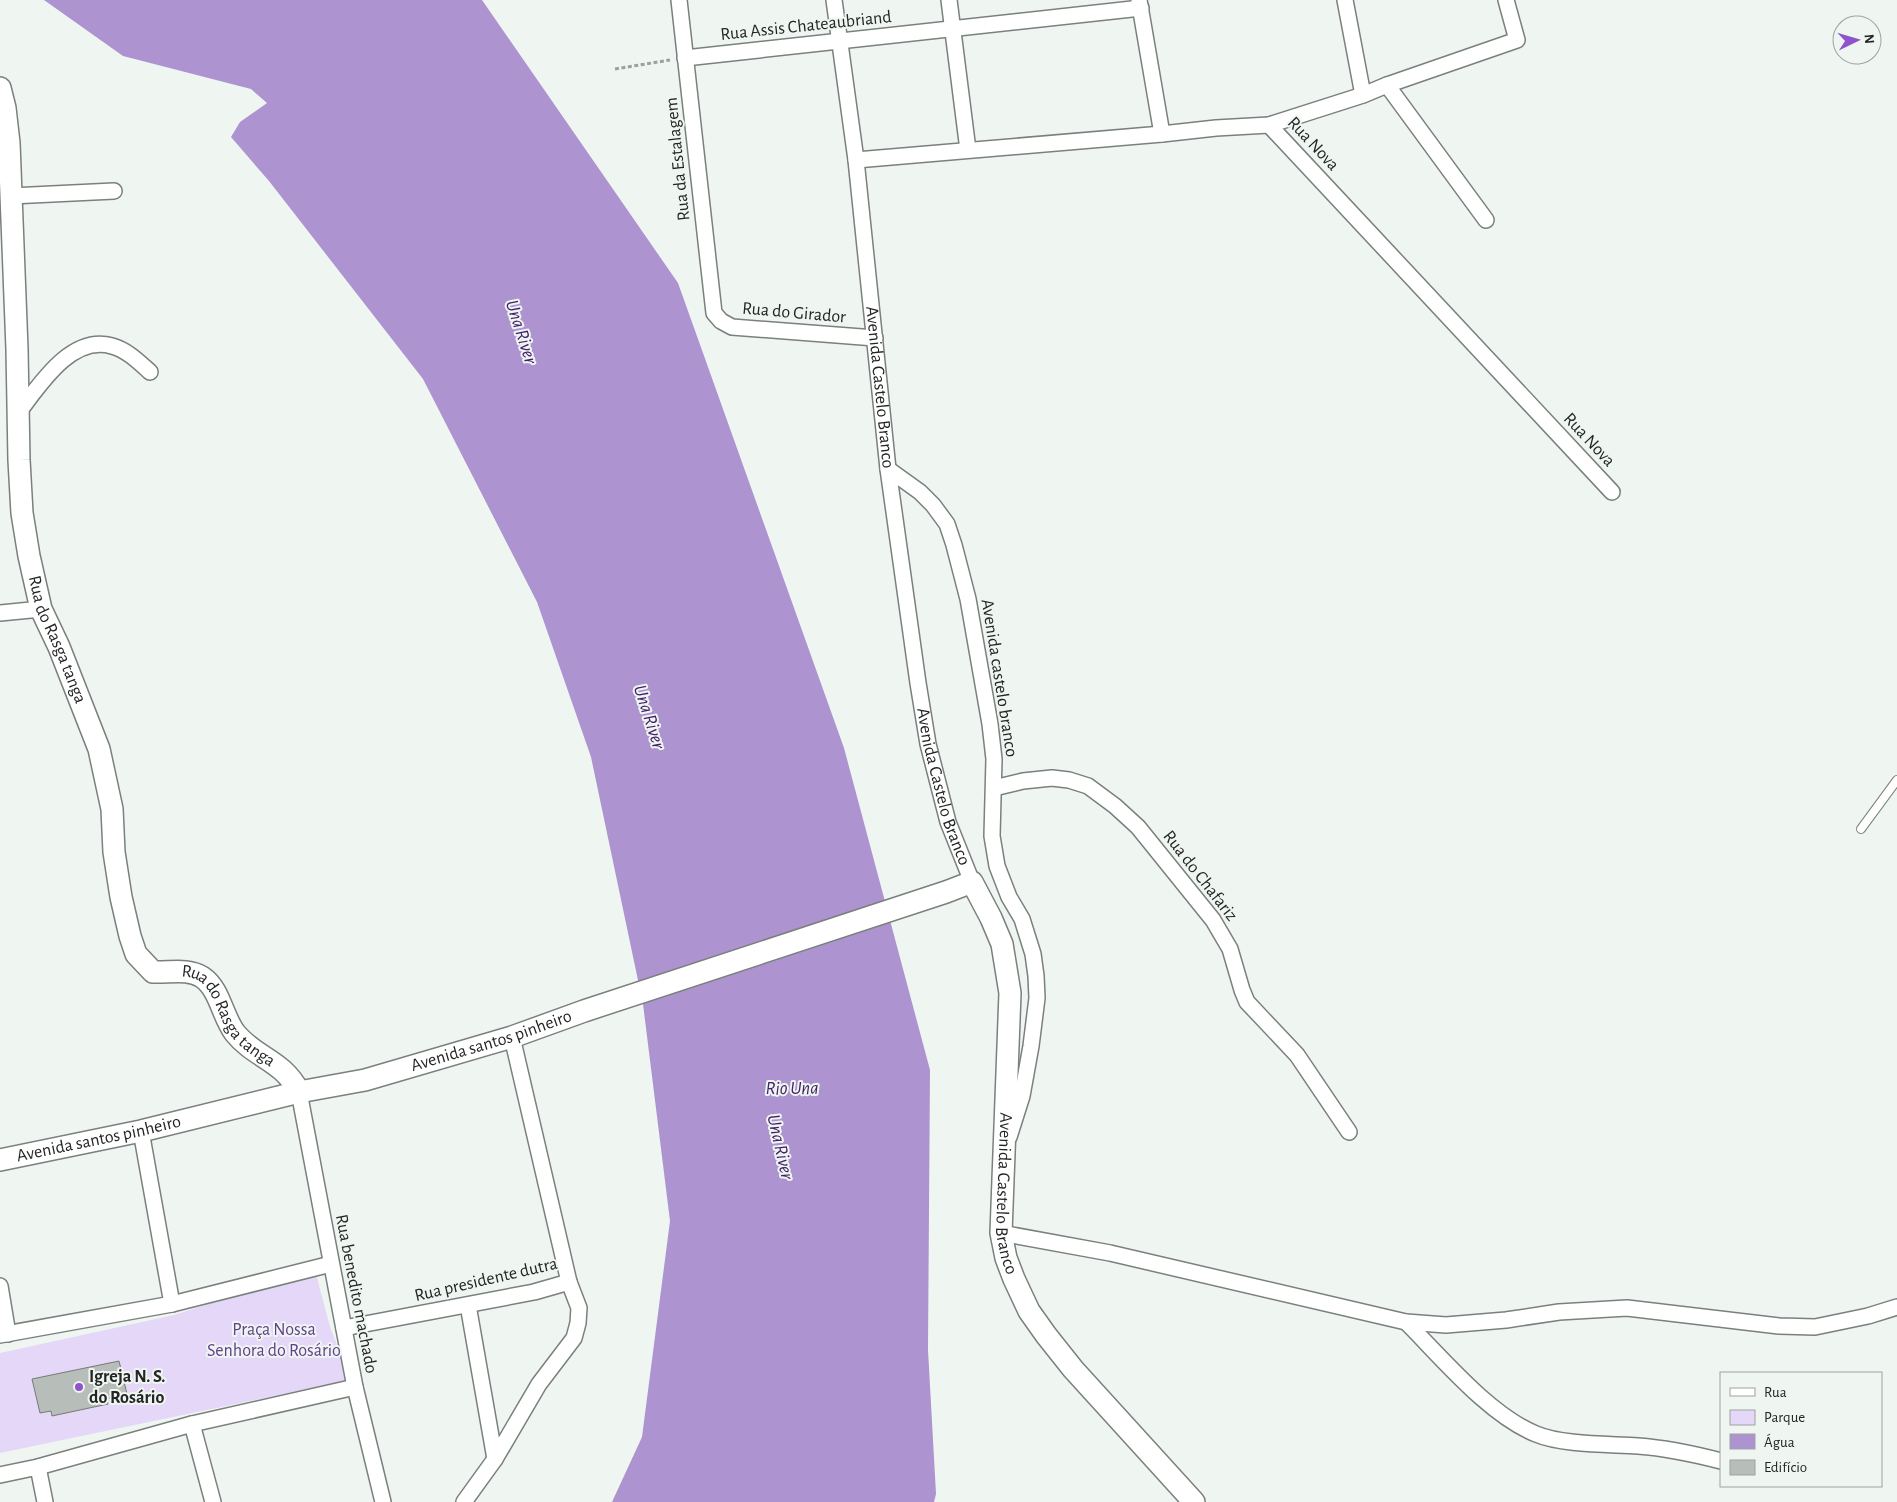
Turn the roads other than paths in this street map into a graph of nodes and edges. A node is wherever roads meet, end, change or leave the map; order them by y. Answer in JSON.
{"nodes":[{"id":1,"x":679,"y":0,"type":"edge"},
{"id":2,"x":834,"y":0,"type":"edge"},
{"id":3,"x":949,"y":0,"type":"edge"},
{"id":4,"x":1345,"y":0,"type":"edge"},
{"id":5,"x":1506,"y":0,"type":"edge"},
{"id":6,"x":1140,"y":4,"type":"edge"},
{"id":7,"x":953,"y":28,"type":"junction"},
{"id":8,"x":840,"y":41,"type":"junction"},
{"id":9,"x":685,"y":58,"type":"junction"},
{"id":10,"x":1387,"y":85,"type":"junction"},
{"id":11,"x":0,"y":88,"type":"edge"},
{"id":12,"x":1363,"y":95,"type":"junction"},
{"id":13,"x":1269,"y":125,"type":"junction"},
{"id":14,"x":1162,"y":134,"type":"junction"},
{"id":15,"x":968,"y":150,"type":"junction"},
{"id":16,"x":856,"y":160,"type":"junction"},
{"id":17,"x":114,"y":191,"type":"dead end"},
{"id":18,"x":11,"y":196,"type":"junction"},
{"id":19,"x":1486,"y":220,"type":"dead end"},
{"id":20,"x":714,"y":314,"type":"joint"},
{"id":21,"x":875,"y":338,"type":"junction"},
{"id":22,"x":150,"y":372,"type":"dead end"},
{"id":23,"x":18,"y":413,"type":"junction"},
{"id":24,"x":888,"y":469,"type":"junction"},
{"id":25,"x":1612,"y":492,"type":"dead end"},
{"id":26,"x":40,"y":609,"type":"junction"},
{"id":27,"x":0,"y":613,"type":"edge"},
{"id":28,"x":1897,"y":780,"type":"edge"},
{"id":29,"x":994,"y":788,"type":"junction"},
{"id":30,"x":1861,"y":828,"type":"dead end"},
{"id":31,"x":972,"y":882,"type":"junction"},
{"id":32,"x":512,"y":1037,"type":"junction"},
{"id":33,"x":299,"y":1092,"type":"junction"},
{"id":34,"x":141,"y":1131,"type":"junction"},
{"id":35,"x":1350,"y":1132,"type":"dead end"},
{"id":36,"x":1004,"y":1150,"type":"junction"},
{"id":37,"x":0,"y":1160,"type":"edge"},
{"id":38,"x":1001,"y":1233,"type":"junction"},
{"id":39,"x":331,"y":1264,"type":"junction"},
{"id":40,"x":569,"y":1282,"type":"junction"},
{"id":41,"x":0,"y":1286,"type":"edge"},
{"id":42,"x":172,"y":1304,"type":"junction"},
{"id":43,"x":468,"y":1304,"type":"junction"},
{"id":44,"x":1897,"y":1307,"type":"edge"},
{"id":45,"x":1406,"y":1322,"type":"junction"},
{"id":46,"x":344,"y":1328,"type":"junction"},
{"id":47,"x":4,"y":1334,"type":"edge"},
{"id":48,"x":355,"y":1387,"type":"junction"},
{"id":49,"x":192,"y":1424,"type":"junction"},
{"id":50,"x":494,"y":1459,"type":"junction"},
{"id":51,"x":1720,"y":1462,"type":"edge"},
{"id":52,"x":38,"y":1467,"type":"junction"},
{"id":53,"x":0,"y":1475,"type":"edge"},
{"id":54,"x":45,"y":1502,"type":"edge"},
{"id":55,"x":213,"y":1502,"type":"edge"},
{"id":56,"x":383,"y":1502,"type":"edge"},
{"id":57,"x":464,"y":1502,"type":"edge"},
{"id":58,"x":1194,"y":1502,"type":"edge"}],
"edges":[{"from":1,"to":9,"type":"street","name":"Rua da Estalagem"},
{"from":2,"to":8,"type":"street","name":"Avenida Castelo Branco"},
{"from":3,"to":7,"type":"street"},
{"from":4,"to":12,"type":"street"},
{"from":5,"to":10,"type":"street"},
{"from":6,"to":7,"type":"street","name":"Rua Assis Chateaubriand"},
{"from":6,"to":14,"type":"street"},
{"from":7,"to":8,"type":"street","name":"Rua Assis Chateaubriand"},
{"from":7,"to":15,"type":"street"},
{"from":8,"to":9,"type":"street","name":"Rua Assis Chateaubriand"},
{"from":8,"to":16,"type":"street","name":"Avenida Castelo Branco"},
{"from":9,"to":20,"type":"street","name":"Rua da Estalagem"},
{"from":10,"to":12,"type":"street"},
{"from":10,"to":19,"type":"street"},
{"from":11,"to":18,"type":"street","name":"Rua do Rasga tanga"},
{"from":12,"to":13,"type":"street"},
{"from":13,"to":14,"type":"street","name":"Rua Nova"},
{"from":13,"to":25,"type":"street","name":"Rua Nova"},
{"from":14,"to":15,"type":"street","name":"Rua Nova"},
{"from":15,"to":16,"type":"street","name":"Rua Nova"},
{"from":16,"to":21,"type":"street","name":"Avenida Castelo Branco"},
{"from":17,"to":18,"type":"street"},
{"from":18,"to":23,"type":"street","name":"Rua do Rasga tanga"},
{"from":20,"to":21,"type":"street","name":"Rua do Girador"},
{"from":21,"to":24,"type":"street","name":"Avenida Castelo Branco"},
{"from":22,"to":23,"type":"street"},
{"from":23,"to":26,"type":"street","name":"Rua do Rasga tanga"},
{"from":24,"to":29,"type":"street","name":"Avenida castelo branco"},
{"from":24,"to":31,"type":"street","name":"Avenida Castelo Branco"},
{"from":26,"to":27,"type":"street"},
{"from":26,"to":33,"type":"street","name":"Rua do Rasga tanga"},
{"from":28,"to":30,"type":"lane"},
{"from":29,"to":35,"type":"street","name":"Rua do Chafariz"},
{"from":29,"to":36,"type":"street","name":"Avenida castelo branco"},
{"from":31,"to":32,"type":"street","name":"Avenida santos pinheiro"},
{"from":31,"to":36,"type":"street","name":"Avenida Castelo Branco"},
{"from":32,"to":33,"type":"street","name":"Avenida santos pinheiro"},
{"from":32,"to":40,"type":"street","name":"Rua presidente dutra"},
{"from":33,"to":34,"type":"street","name":"Avenida santos pinheiro"},
{"from":33,"to":39,"type":"street","name":"Rua benedito machado"},
{"from":34,"to":37,"type":"street","name":"Avenida santos pinheiro"},
{"from":34,"to":42,"type":"street"},
{"from":36,"to":38,"type":"street","name":"Avenida Castelo Branco"},
{"from":38,"to":45,"type":"street"},
{"from":38,"to":58,"type":"street","name":"Avenida Castelo Branco"},
{"from":39,"to":42,"type":"street"},
{"from":39,"to":46,"type":"street","name":"Rua benedito machado"},
{"from":40,"to":43,"type":"street","name":"Rua presidente dutra"},
{"from":40,"to":50,"type":"street"},
{"from":41,"to":47,"type":"street"},
{"from":42,"to":47,"type":"street"},
{"from":43,"to":46,"type":"street","name":"Rua presidente dutra"},
{"from":43,"to":50,"type":"street"},
{"from":44,"to":45,"type":"street"},
{"from":45,"to":51,"type":"street"},
{"from":46,"to":48,"type":"street","name":"Rua benedito machado"},
{"from":48,"to":49,"type":"street"},
{"from":48,"to":56,"type":"street","name":"Rua benedito machado"},
{"from":49,"to":52,"type":"street"},
{"from":49,"to":55,"type":"street"},
{"from":50,"to":57,"type":"street"},
{"from":52,"to":53,"type":"street"},
{"from":52,"to":54,"type":"street"}]}
